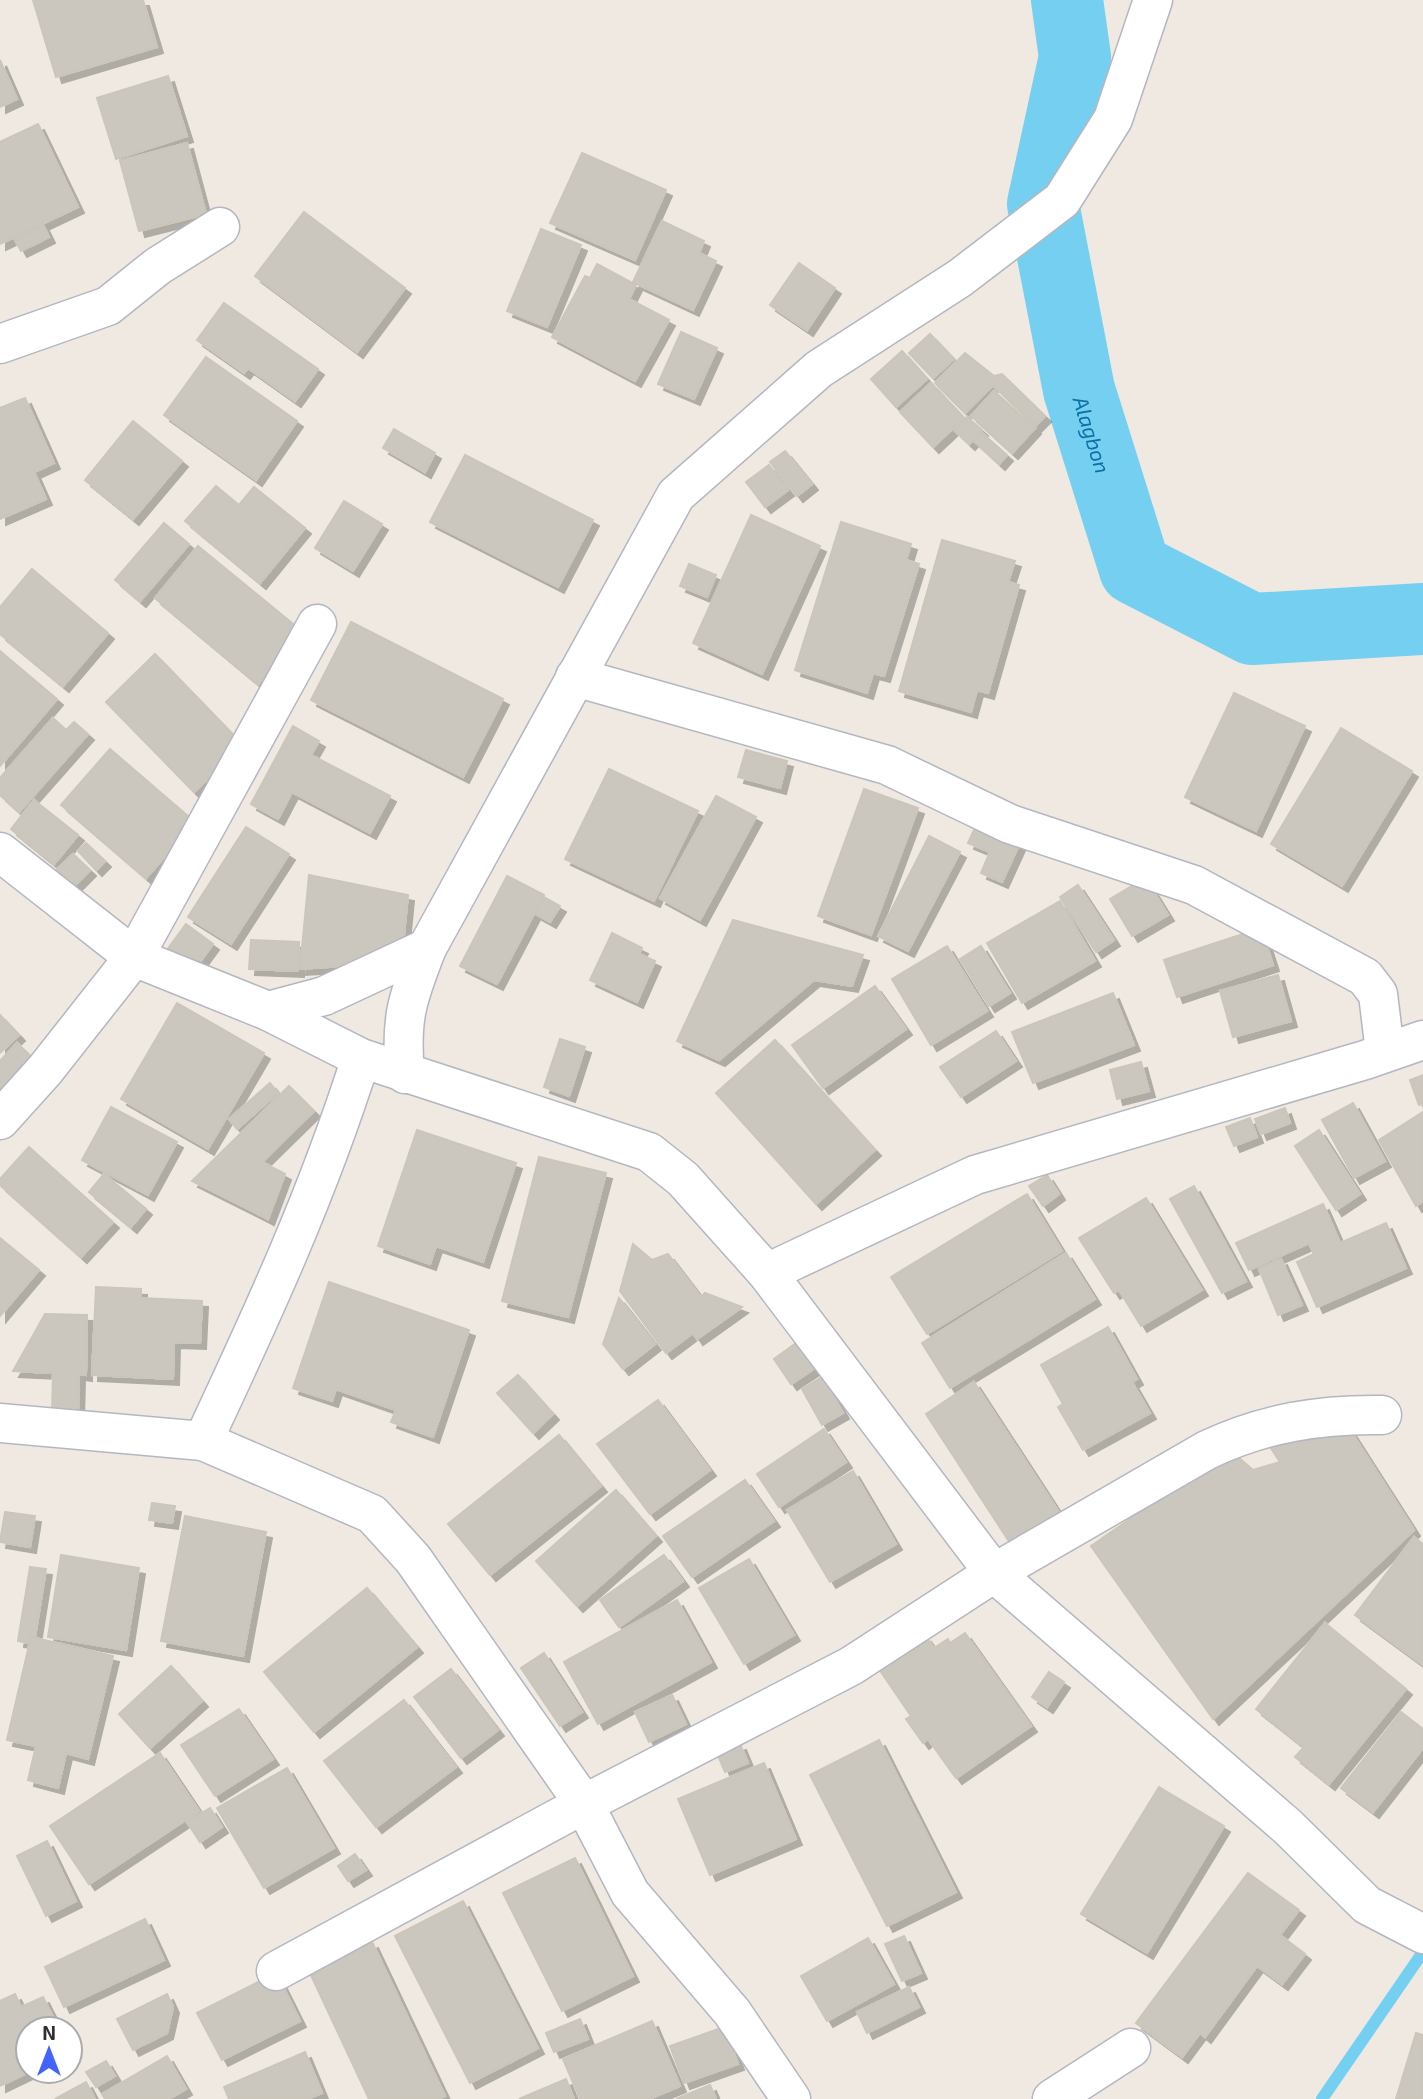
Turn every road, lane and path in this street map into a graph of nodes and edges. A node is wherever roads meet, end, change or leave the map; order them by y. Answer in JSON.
{"nodes":[{"id":1,"x":1153,"y":0,"type":"edge"},
{"id":2,"x":220,"y":228,"type":"dead end"},
{"id":3,"x":0,"y":344,"type":"edge"},
{"id":4,"x":317,"y":624,"type":"dead end"},
{"id":5,"x":575,"y":677,"type":"junction"},
{"id":6,"x":0,"y":852,"type":"edge"},
{"id":7,"x":427,"y":948,"type":"junction"},
{"id":8,"x":134,"y":957,"type":"junction"},
{"id":9,"x":268,"y":1011,"type":"junction"},
{"id":10,"x":1423,"y":1040,"type":"edge"},
{"id":11,"x":1385,"y":1052,"type":"junction"},
{"id":12,"x":361,"y":1058,"type":"junction"},
{"id":13,"x":405,"y":1074,"type":"junction"},
{"id":14,"x":0,"y":1119,"type":"edge"},
{"id":15,"x":767,"y":1273,"type":"junction"},
{"id":16,"x":1382,"y":1415,"type":"dead end"},
{"id":17,"x":0,"y":1423,"type":"edge"},
{"id":18,"x":203,"y":1441,"type":"junction"},
{"id":19,"x":994,"y":1573,"type":"junction"},
{"id":20,"x":584,"y":1804,"type":"junction"},
{"id":21,"x":1423,"y":1934,"type":"edge"},
{"id":22,"x":276,"y":1971,"type":"dead end"},
{"id":23,"x":1131,"y":2048,"type":"dead end"},
{"id":24,"x":791,"y":2099,"type":"edge"},
{"id":25,"x":1052,"y":2099,"type":"edge"}],
"edges":[{"from":1,"to":5,"type":"street"},
{"from":2,"to":3,"type":"street"},
{"from":4,"to":8,"type":"street"},
{"from":5,"to":7,"type":"street"},
{"from":5,"to":11,"type":"street"},
{"from":6,"to":8,"type":"street"},
{"from":7,"to":9,"type":"street"},
{"from":7,"to":13,"type":"street"},
{"from":8,"to":9,"type":"street"},
{"from":8,"to":14,"type":"street"},
{"from":9,"to":12,"type":"street"},
{"from":10,"to":11,"type":"street"},
{"from":11,"to":15,"type":"street"},
{"from":12,"to":13,"type":"street"},
{"from":12,"to":18,"type":"street"},
{"from":13,"to":15,"type":"street"},
{"from":15,"to":19,"type":"street"},
{"from":16,"to":19,"type":"street"},
{"from":17,"to":18,"type":"street"},
{"from":18,"to":20,"type":"street"},
{"from":19,"to":20,"type":"street"},
{"from":19,"to":21,"type":"street"},
{"from":20,"to":22,"type":"street"},
{"from":20,"to":24,"type":"street"},
{"from":23,"to":25,"type":"street"}]}
